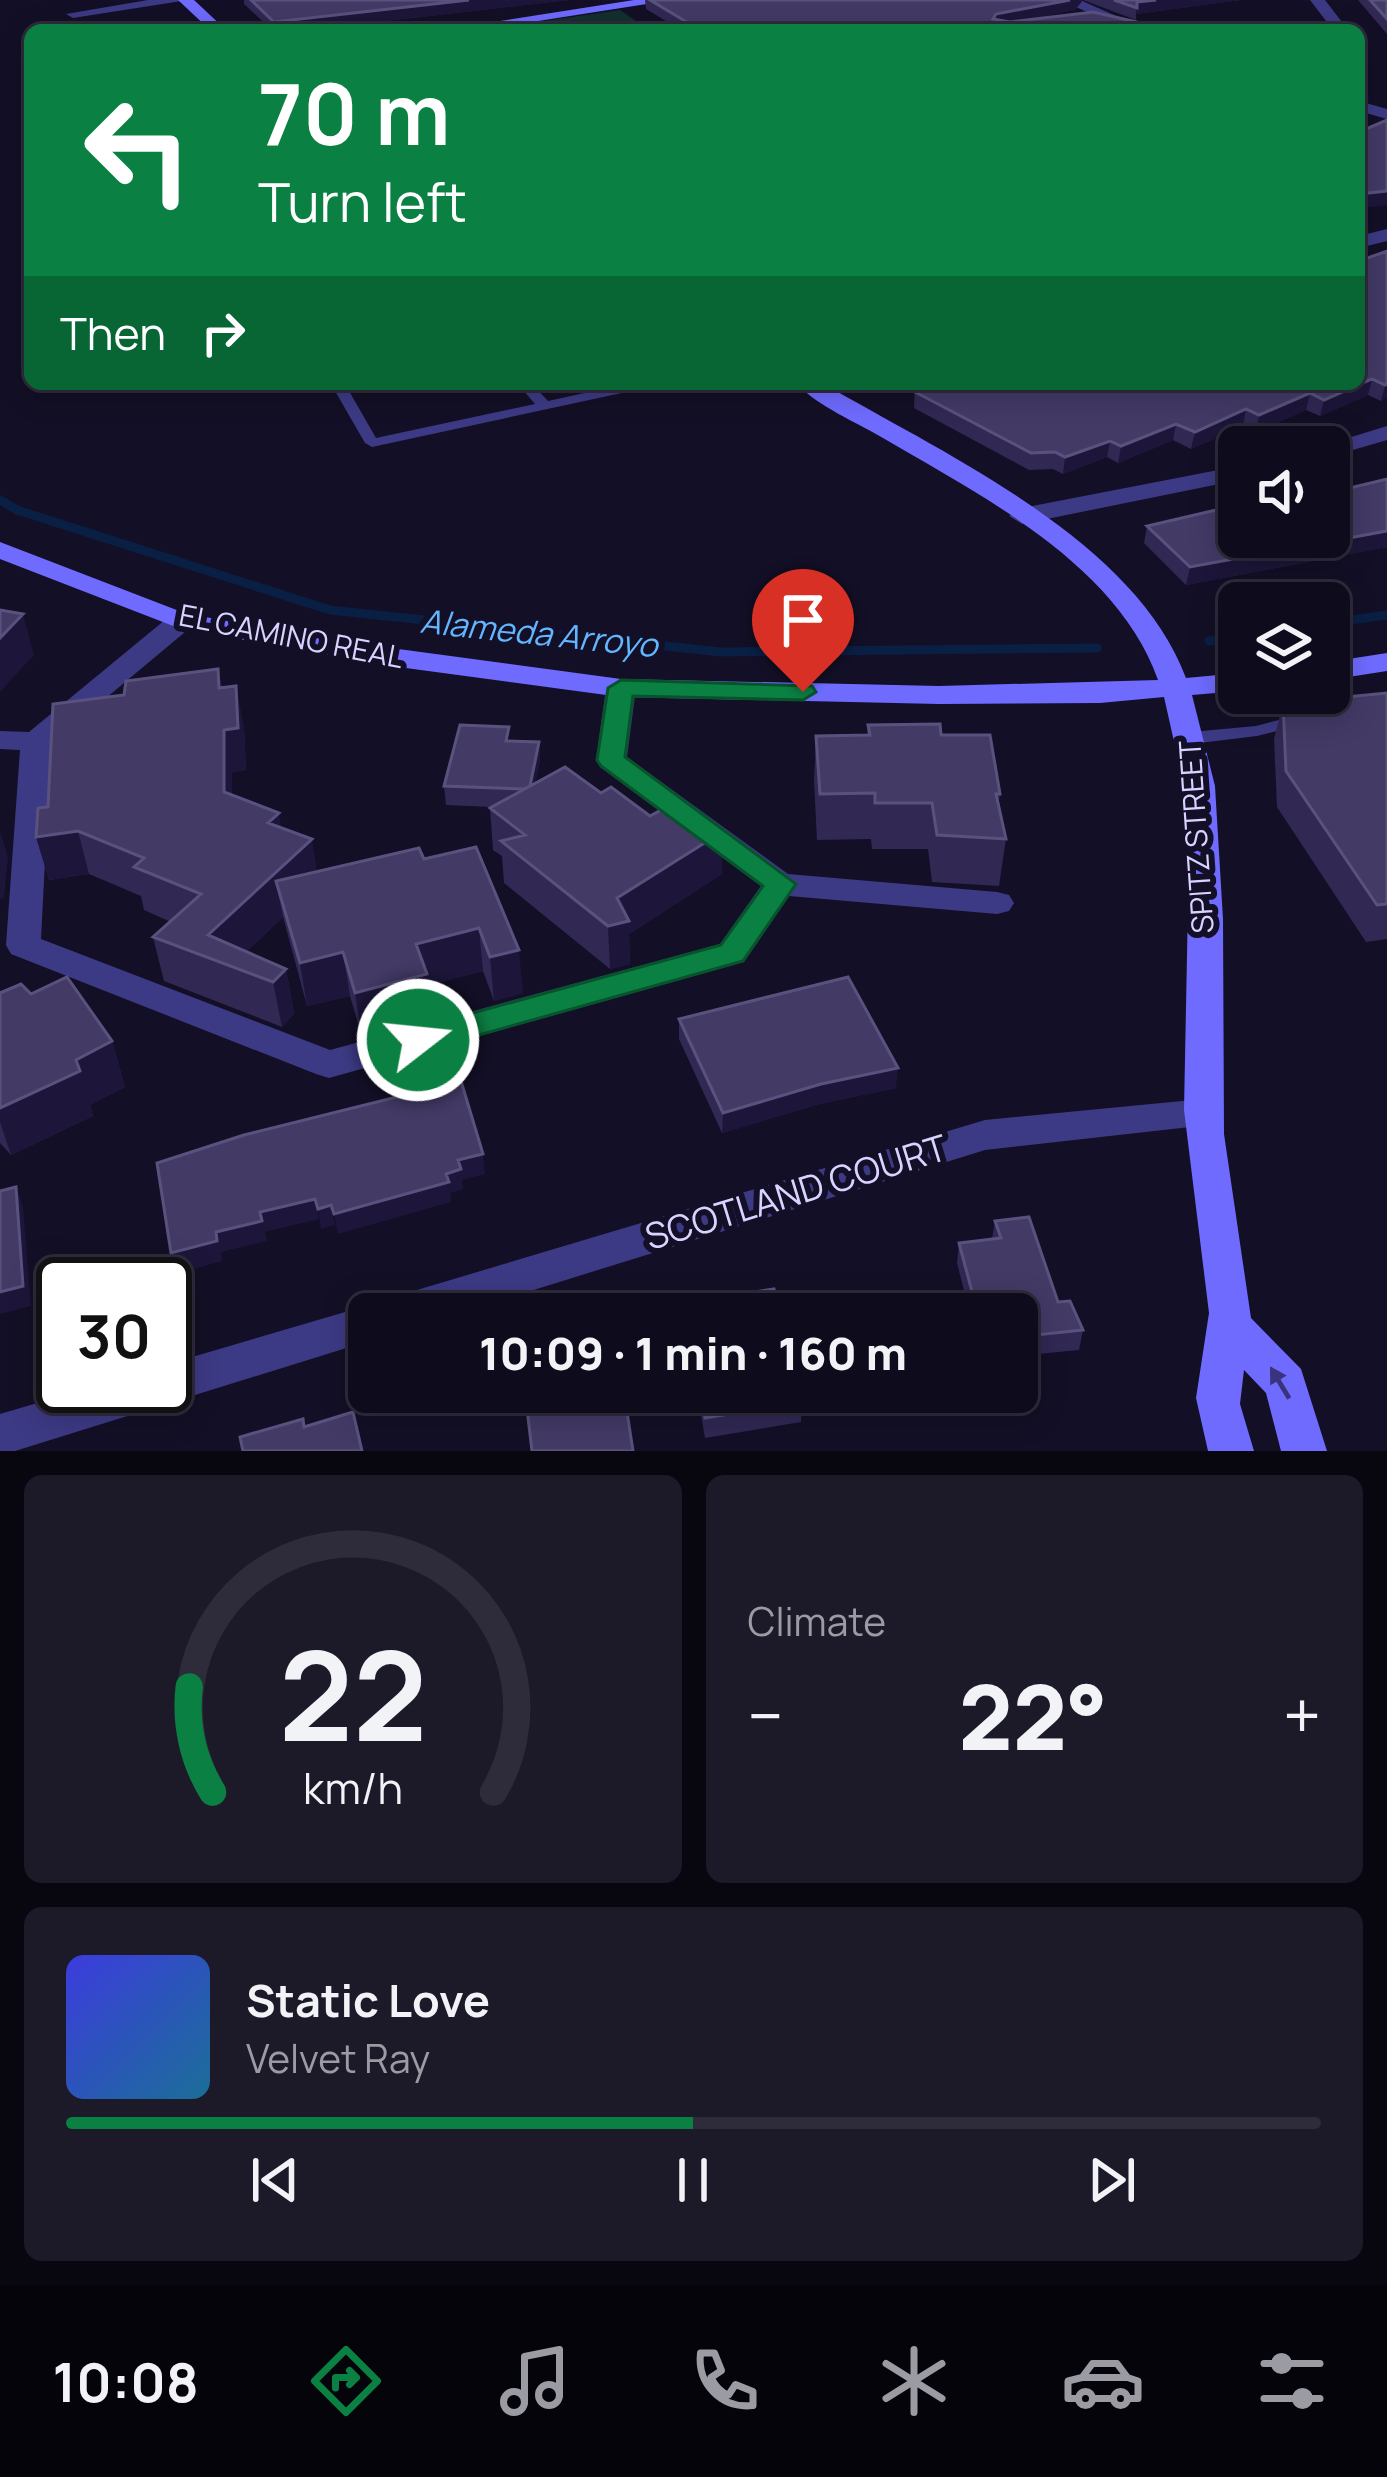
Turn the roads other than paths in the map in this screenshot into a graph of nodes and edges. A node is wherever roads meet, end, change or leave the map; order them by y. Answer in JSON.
{"nodes":[{"id":1,"x":183,"y":0,"type":"edge"},
{"id":2,"x":665,"y":0,"type":"edge"},
{"id":3,"x":1067,"y":0,"type":"edge"},
{"id":4,"x":1317,"y":0,"type":"edge"},
{"id":5,"x":73,"y":14,"type":"dead end"},
{"id":6,"x":1101,"y":15,"type":"junction"},
{"id":7,"x":1062,"y":21,"type":"edge"},
{"id":8,"x":212,"y":24,"type":"edge"},
{"id":9,"x":492,"y":24,"type":"edge"},
{"id":10,"x":1125,"y":24,"type":"edge"},
{"id":11,"x":1336,"y":24,"type":"edge"},
{"id":12,"x":341,"y":390,"type":"edge"},
{"id":13,"x":530,"y":390,"type":"edge"},
{"id":14,"x":618,"y":390,"type":"edge"},
{"id":15,"x":818,"y":390,"type":"edge"},
{"id":16,"x":545,"y":406,"type":"junction"},
{"id":17,"x":1387,"y":434,"type":"edge"},
{"id":18,"x":1350,"y":444,"type":"edge"},
{"id":19,"x":1218,"y":477,"type":"edge"},
{"id":20,"x":1022,"y":516,"type":"junction"},
{"id":21,"x":0,"y":550,"type":"edge"},
{"id":22,"x":181,"y":620,"type":"junction"},
{"id":23,"x":1387,"y":662,"type":"edge"},
{"id":24,"x":1350,"y":668,"type":"edge"},
{"id":25,"x":1218,"y":684,"type":"edge"},
{"id":26,"x":621,"y":688,"type":"junction"},
{"id":27,"x":1174,"y":688,"type":"junction"},
{"id":28,"x":1314,"y":714,"type":"edge"},
{"id":29,"x":1191,"y":738,"type":"junction"},
{"id":30,"x":0,"y":740,"type":"edge"},
{"id":31,"x":36,"y":741,"type":"junction"},
{"id":32,"x":780,"y":884,"type":"junction"},
{"id":33,"x":997,"y":903,"type":"dead end"},
{"id":34,"x":12,"y":952,"type":"edge"},
{"id":35,"x":1203,"y":1114,"type":"junction"},
{"id":36,"x":466,"y":1293,"type":"edge"},
{"id":37,"x":1233,"y":1328,"type":"junction"},
{"id":38,"x":348,"y":1329,"type":"edge"},
{"id":39,"x":192,"y":1376,"type":"edge"},
{"id":40,"x":72,"y":1413,"type":"edge"},
{"id":41,"x":0,"y":1435,"type":"edge"},
{"id":42,"x":1231,"y":1451,"type":"edge"},
{"id":43,"x":1304,"y":1451,"type":"edge"}],
"edges":[{"from":1,"to":5,"type":"street"},
{"from":1,"to":8,"type":"street"},
{"from":2,"to":9,"type":"street"},
{"from":3,"to":6,"type":"street"},
{"from":4,"to":11,"type":"street"},
{"from":6,"to":7,"type":"street"},
{"from":6,"to":10,"type":"street"},
{"from":12,"to":16,"type":"lane"},
{"from":13,"to":16,"type":"lane"},
{"from":14,"to":16,"type":"lane"},
{"from":15,"to":20,"type":"street","name":"SPITZ STREET"},
{"from":17,"to":18,"type":"street"},
{"from":19,"to":20,"type":"street"},
{"from":20,"to":27,"type":"street","name":"SPITZ STREET"},
{"from":21,"to":22,"type":"street","name":"EL CAMINO REAL"},
{"from":22,"to":26,"type":"street","name":"EL CAMINO REAL"},
{"from":22,"to":31,"type":"street"},
{"from":23,"to":24,"type":"street"},
{"from":25,"to":27,"type":"street","name":"EL CAMINO REAL"},
{"from":26,"to":27,"type":"street","name":"EL CAMINO REAL"},
{"from":26,"to":32,"type":"street"},
{"from":27,"to":29,"type":"street","name":"SPITZ STREET"},
{"from":28,"to":29,"type":"lane"},
{"from":29,"to":35,"type":"street","name":"SPITZ STREET"},
{"from":30,"to":31,"type":"street"},
{"from":31,"to":34,"type":"street"},
{"from":32,"to":33,"type":"street"},
{"from":32,"to":34,"type":"street"},
{"from":35,"to":36,"type":"street","name":"SCOTLAND COURT"},
{"from":35,"to":37,"type":"street","name":"SPITZ STREET"},
{"from":37,"to":42,"type":"street","name":"SPITZ STREET"},
{"from":43,"to":37,"type":"street","one_way":true},
{"from":38,"to":39,"type":"street"},
{"from":40,"to":41,"type":"street"}]}
